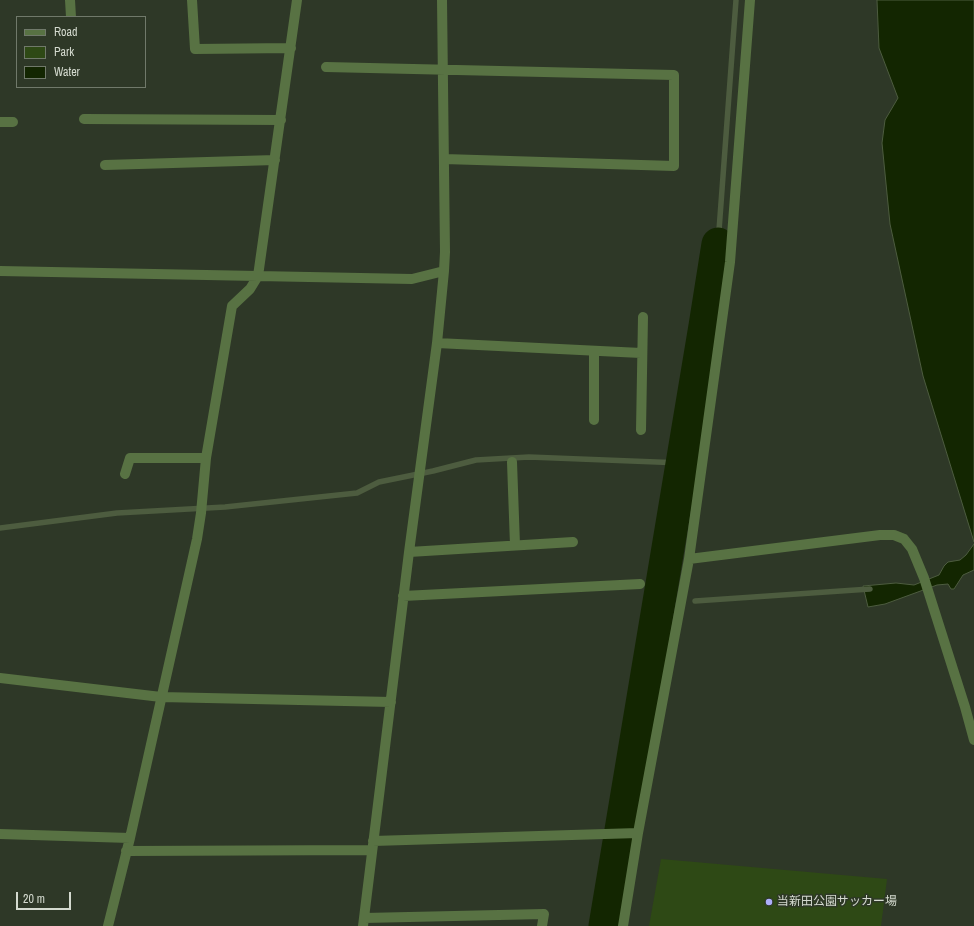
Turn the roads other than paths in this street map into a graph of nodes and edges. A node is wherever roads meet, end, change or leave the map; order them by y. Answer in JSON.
{"nodes":[{"id":1,"x":70,"y":0,"type":"edge"},
{"id":2,"x":192,"y":0,"type":"edge"},
{"id":3,"x":297,"y":0,"type":"edge"},
{"id":4,"x":442,"y":0,"type":"edge"},
{"id":5,"x":750,"y":0,"type":"edge"},
{"id":6,"x":71,"y":16,"type":"edge"},
{"id":7,"x":291,"y":48,"type":"junction"},
{"id":8,"x":326,"y":66,"type":"dead end"},
{"id":9,"x":442,"y":68,"type":"junction"},
{"id":10,"x":84,"y":119,"type":"dead end"},
{"id":11,"x":281,"y":120,"type":"junction"},
{"id":12,"x":0,"y":122,"type":"edge"},
{"id":13,"x":13,"y":122,"type":"dead end"},
{"id":14,"x":444,"y":159,"type":"junction"},
{"id":15,"x":275,"y":160,"type":"junction"},
{"id":16,"x":105,"y":165,"type":"dead end"},
{"id":17,"x":0,"y":271,"type":"edge"},
{"id":18,"x":444,"y":271,"type":"junction"},
{"id":19,"x":258,"y":276,"type":"junction"},
{"id":20,"x":643,"y":317,"type":"dead end"},
{"id":21,"x":437,"y":343,"type":"junction"},
{"id":22,"x":594,"y":351,"type":"junction"},
{"id":23,"x":641,"y":353,"type":"junction"},
{"id":24,"x":594,"y":420,"type":"dead end"},
{"id":25,"x":641,"y":430,"type":"dead end"},
{"id":26,"x":206,"y":458,"type":"junction"},
{"id":27,"x":512,"y":462,"type":"dead end"},
{"id":28,"x":125,"y":474,"type":"dead end"},
{"id":29,"x":573,"y":542,"type":"dead end"},
{"id":30,"x":515,"y":545,"type":"junction"},
{"id":31,"x":409,"y":552,"type":"junction"},
{"id":32,"x":689,"y":559,"type":"junction"},
{"id":33,"x":640,"y":584,"type":"dead end"},
{"id":34,"x":404,"y":596,"type":"junction"},
{"id":35,"x":0,"y":678,"type":"edge"},
{"id":36,"x":161,"y":697,"type":"junction"},
{"id":37,"x":391,"y":702,"type":"junction"},
{"id":38,"x":974,"y":740,"type":"edge"},
{"id":39,"x":634,"y":833,"type":"junction"},
{"id":40,"x":0,"y":834,"type":"edge"},
{"id":41,"x":130,"y":838,"type":"junction"},
{"id":42,"x":372,"y":846,"type":"junction"},
{"id":43,"x":126,"y":851,"type":"junction"},
{"id":44,"x":363,"y":922,"type":"edge"},
{"id":45,"x":108,"y":926,"type":"edge"},
{"id":46,"x":542,"y":926,"type":"edge"},
{"id":47,"x":623,"y":926,"type":"edge"}],
"edges":[{"from":1,"to":6,"type":"street"},
{"from":2,"to":7,"type":"street"},
{"from":3,"to":7,"type":"street"},
{"from":4,"to":9,"type":"street"},
{"from":5,"to":32,"type":"street"},
{"from":7,"to":11,"type":"street"},
{"from":8,"to":9,"type":"street"},
{"from":9,"to":14,"type":"street"},
{"from":9,"to":14,"type":"street"},
{"from":10,"to":11,"type":"street"},
{"from":11,"to":15,"type":"street"},
{"from":12,"to":13,"type":"street"},
{"from":14,"to":18,"type":"street"},
{"from":15,"to":16,"type":"street"},
{"from":15,"to":19,"type":"street"},
{"from":17,"to":19,"type":"street"},
{"from":18,"to":19,"type":"street"},
{"from":18,"to":21,"type":"street"},
{"from":19,"to":26,"type":"street"},
{"from":20,"to":23,"type":"street"},
{"from":21,"to":22,"type":"street"},
{"from":21,"to":31,"type":"street"},
{"from":22,"to":23,"type":"street"},
{"from":22,"to":24,"type":"street"},
{"from":23,"to":25,"type":"street"},
{"from":26,"to":28,"type":"street"},
{"from":26,"to":36,"type":"street"},
{"from":27,"to":30,"type":"street"},
{"from":29,"to":30,"type":"street"},
{"from":30,"to":31,"type":"street"},
{"from":31,"to":34,"type":"street"},
{"from":32,"to":38,"type":"street"},
{"from":32,"to":39,"type":"street"},
{"from":33,"to":34,"type":"street"},
{"from":34,"to":37,"type":"street"},
{"from":35,"to":36,"type":"street"},
{"from":36,"to":37,"type":"street"},
{"from":36,"to":41,"type":"street"},
{"from":37,"to":42,"type":"street"},
{"from":39,"to":42,"type":"street"},
{"from":39,"to":47,"type":"street"},
{"from":40,"to":41,"type":"street"},
{"from":41,"to":43,"type":"street"},
{"from":42,"to":43,"type":"street"},
{"from":42,"to":44,"type":"street"},
{"from":43,"to":45,"type":"street"},
{"from":44,"to":46,"type":"street"}]}
